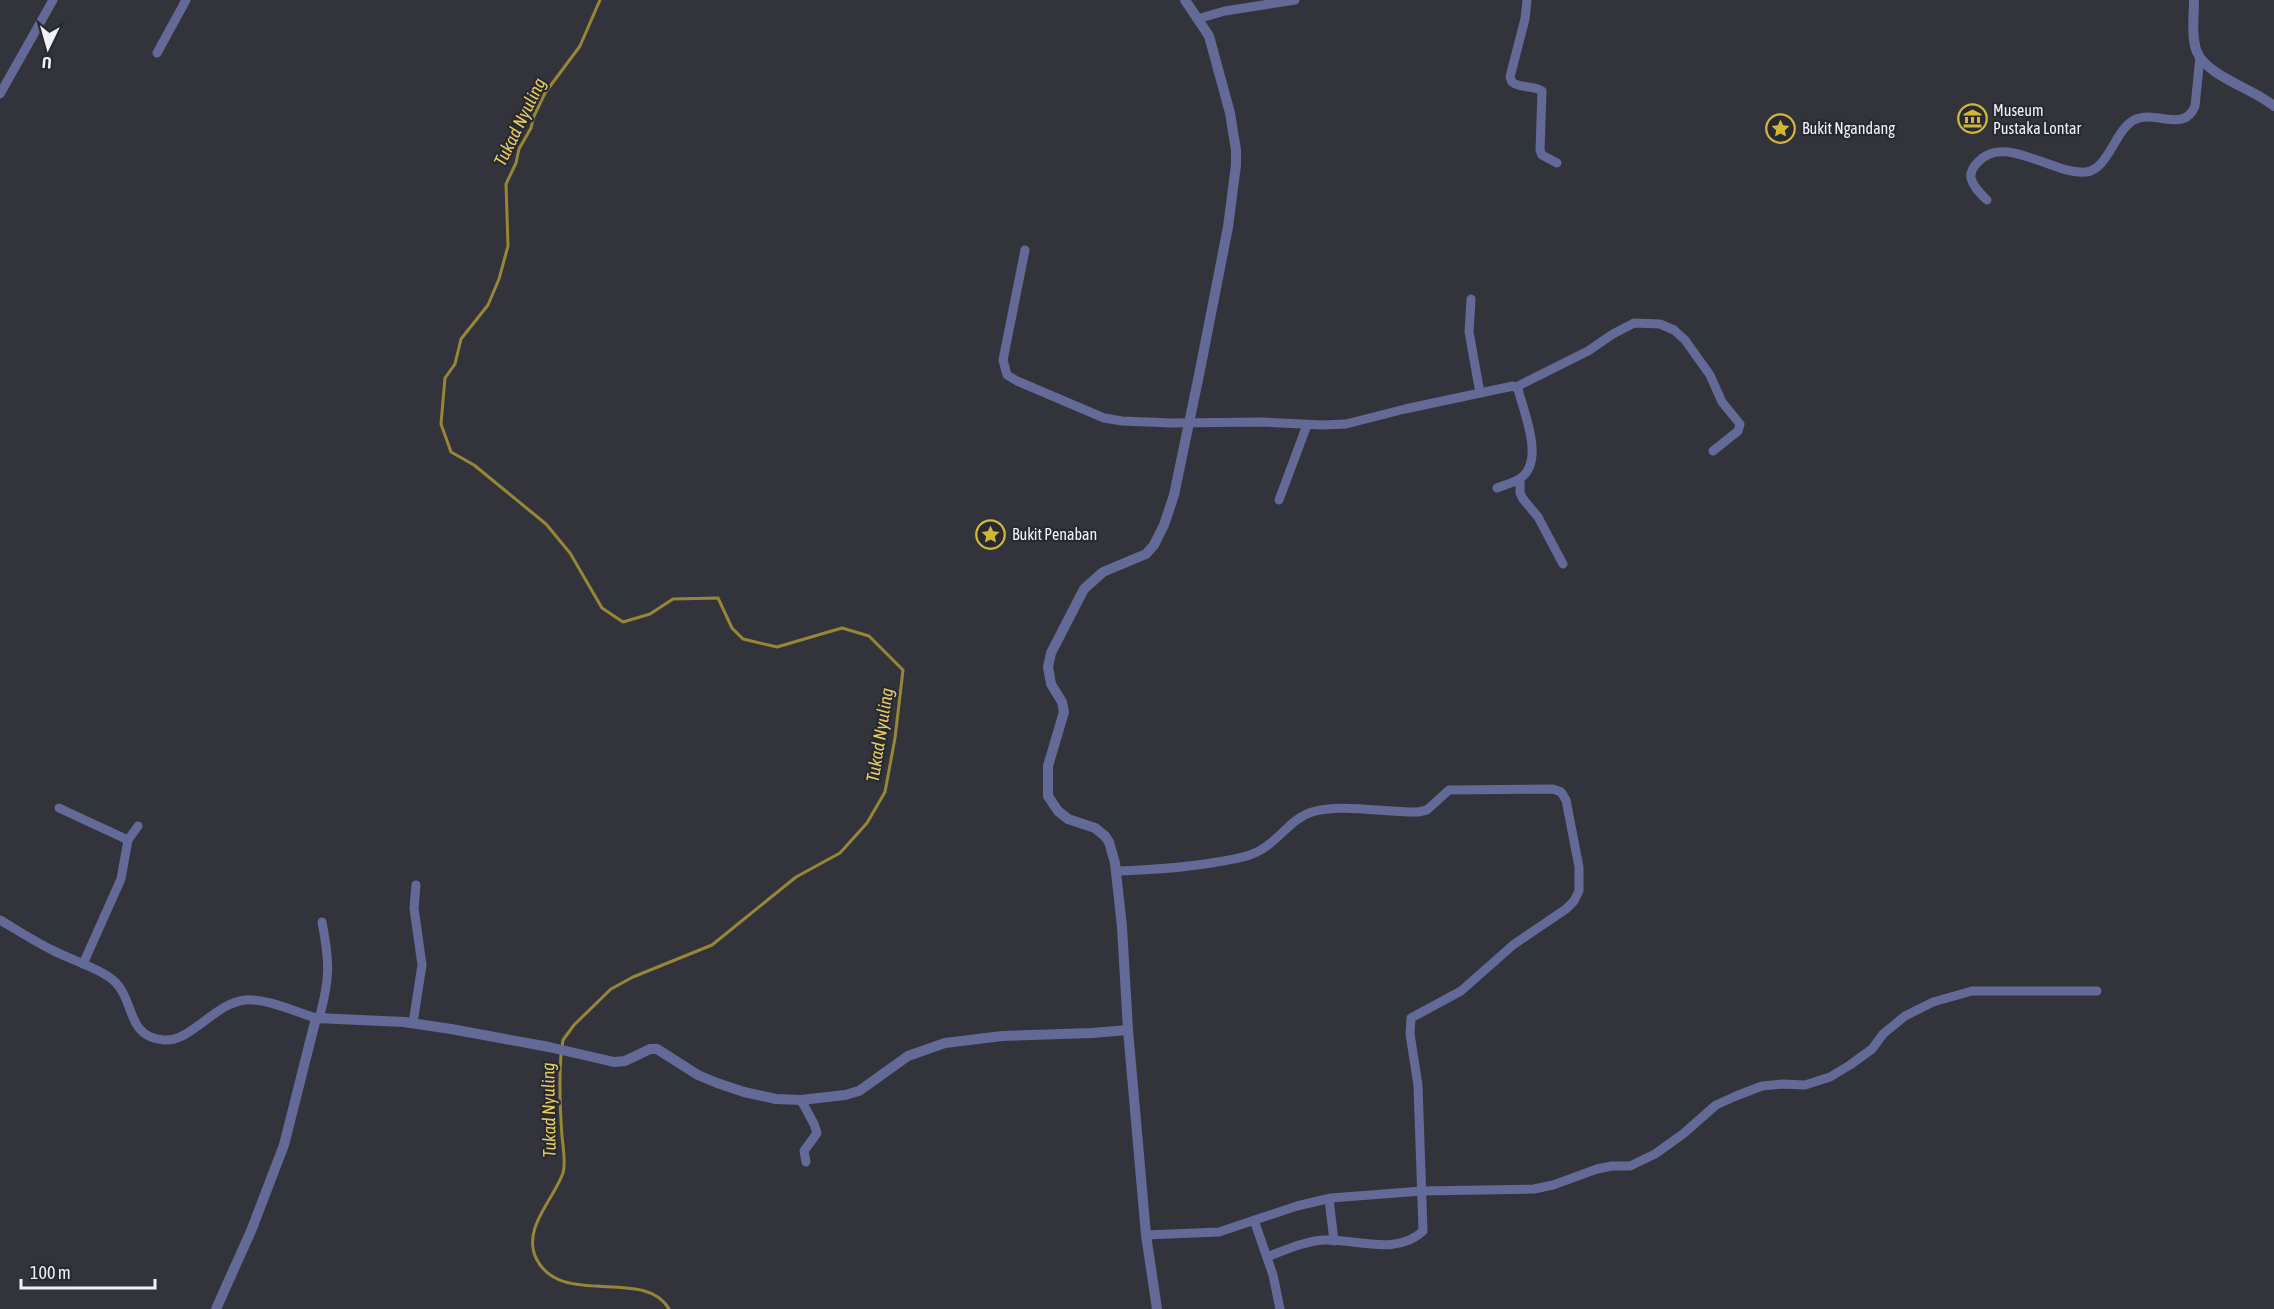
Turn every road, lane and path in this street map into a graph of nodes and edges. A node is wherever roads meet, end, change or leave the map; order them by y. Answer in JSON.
{"nodes":[{"id":1,"x":53,"y":0,"type":"edge"},
{"id":2,"x":186,"y":0,"type":"edge"},
{"id":3,"x":1185,"y":0,"type":"edge"},
{"id":4,"x":1295,"y":0,"type":"edge"},
{"id":5,"x":1527,"y":0,"type":"edge"},
{"id":6,"x":2194,"y":0,"type":"edge"},
{"id":7,"x":1197,"y":19,"type":"junction"},
{"id":8,"x":158,"y":53,"type":"dead end"},
{"id":9,"x":2200,"y":57,"type":"junction"},
{"id":10,"x":0,"y":94,"type":"edge"},
{"id":11,"x":2274,"y":106,"type":"edge"},
{"id":12,"x":1557,"y":163,"type":"dead end"},
{"id":13,"x":1987,"y":200,"type":"dead end"},
{"id":14,"x":1025,"y":250,"type":"dead end"},
{"id":15,"x":1471,"y":299,"type":"dead end"},
{"id":16,"x":1516,"y":387,"type":"junction"},
{"id":17,"x":1480,"y":393,"type":"junction"},
{"id":18,"x":1187,"y":423,"type":"junction"},
{"id":19,"x":1307,"y":425,"type":"junction"},
{"id":20,"x":1713,"y":451,"type":"dead end"},
{"id":21,"x":1520,"y":479,"type":"junction"},
{"id":22,"x":1497,"y":488,"type":"dead end"},
{"id":23,"x":1278,"y":500,"type":"dead end"},
{"id":24,"x":1563,"y":564,"type":"dead end"},
{"id":25,"x":59,"y":808,"type":"dead end"},
{"id":26,"x":138,"y":825,"type":"dead end"},
{"id":27,"x":128,"y":840,"type":"junction"},
{"id":28,"x":1116,"y":871,"type":"junction"},
{"id":29,"x":416,"y":885,"type":"dead end"},
{"id":30,"x":0,"y":920,"type":"edge"},
{"id":31,"x":322,"y":922,"type":"dead end"},
{"id":32,"x":83,"y":964,"type":"junction"},
{"id":33,"x":2097,"y":991,"type":"dead end"},
{"id":34,"x":318,"y":1018,"type":"junction"},
{"id":35,"x":413,"y":1023,"type":"junction"},
{"id":36,"x":1128,"y":1030,"type":"junction"},
{"id":37,"x":801,"y":1100,"type":"junction"},
{"id":38,"x":806,"y":1162,"type":"dead end"},
{"id":39,"x":1422,"y":1191,"type":"junction"},
{"id":40,"x":1329,"y":1199,"type":"junction"},
{"id":41,"x":1254,"y":1220,"type":"junction"},
{"id":42,"x":1146,"y":1236,"type":"junction"},
{"id":43,"x":1334,"y":1241,"type":"junction"},
{"id":44,"x":1267,"y":1257,"type":"junction"},
{"id":45,"x":216,"y":1309,"type":"edge"},
{"id":46,"x":1157,"y":1309,"type":"edge"},
{"id":47,"x":1280,"y":1309,"type":"edge"}],
"edges":[{"from":1,"to":10,"type":"street"},
{"from":2,"to":8,"type":"street"},
{"from":3,"to":7,"type":"street"},
{"from":4,"to":7,"type":"street"},
{"from":5,"to":12,"type":"street"},
{"from":6,"to":9,"type":"street"},
{"from":7,"to":18,"type":"street"},
{"from":9,"to":11,"type":"street"},
{"from":9,"to":13,"type":"street"},
{"from":14,"to":18,"type":"street"},
{"from":15,"to":17,"type":"street"},
{"from":16,"to":17,"type":"street"},
{"from":16,"to":20,"type":"street"},
{"from":16,"to":21,"type":"street"},
{"from":17,"to":19,"type":"street"},
{"from":18,"to":19,"type":"street"},
{"from":18,"to":28,"type":"street"},
{"from":19,"to":23,"type":"street"},
{"from":21,"to":22,"type":"street"},
{"from":21,"to":24,"type":"street"},
{"from":25,"to":27,"type":"street"},
{"from":26,"to":27,"type":"street"},
{"from":27,"to":32,"type":"street"},
{"from":28,"to":36,"type":"street"},
{"from":28,"to":39,"type":"street"},
{"from":29,"to":35,"type":"street"},
{"from":30,"to":32,"type":"street"},
{"from":31,"to":34,"type":"street"},
{"from":32,"to":34,"type":"street"},
{"from":33,"to":39,"type":"street"},
{"from":34,"to":35,"type":"street"},
{"from":34,"to":45,"type":"street"},
{"from":35,"to":37,"type":"street"},
{"from":36,"to":37,"type":"street"},
{"from":36,"to":42,"type":"street"},
{"from":37,"to":38,"type":"street"},
{"from":39,"to":40,"type":"street"},
{"from":39,"to":43,"type":"street"},
{"from":40,"to":41,"type":"street"},
{"from":40,"to":43,"type":"street"},
{"from":41,"to":42,"type":"street"},
{"from":41,"to":44,"type":"street"},
{"from":42,"to":46,"type":"street"},
{"from":43,"to":44,"type":"street"},
{"from":44,"to":47,"type":"street"}]}
